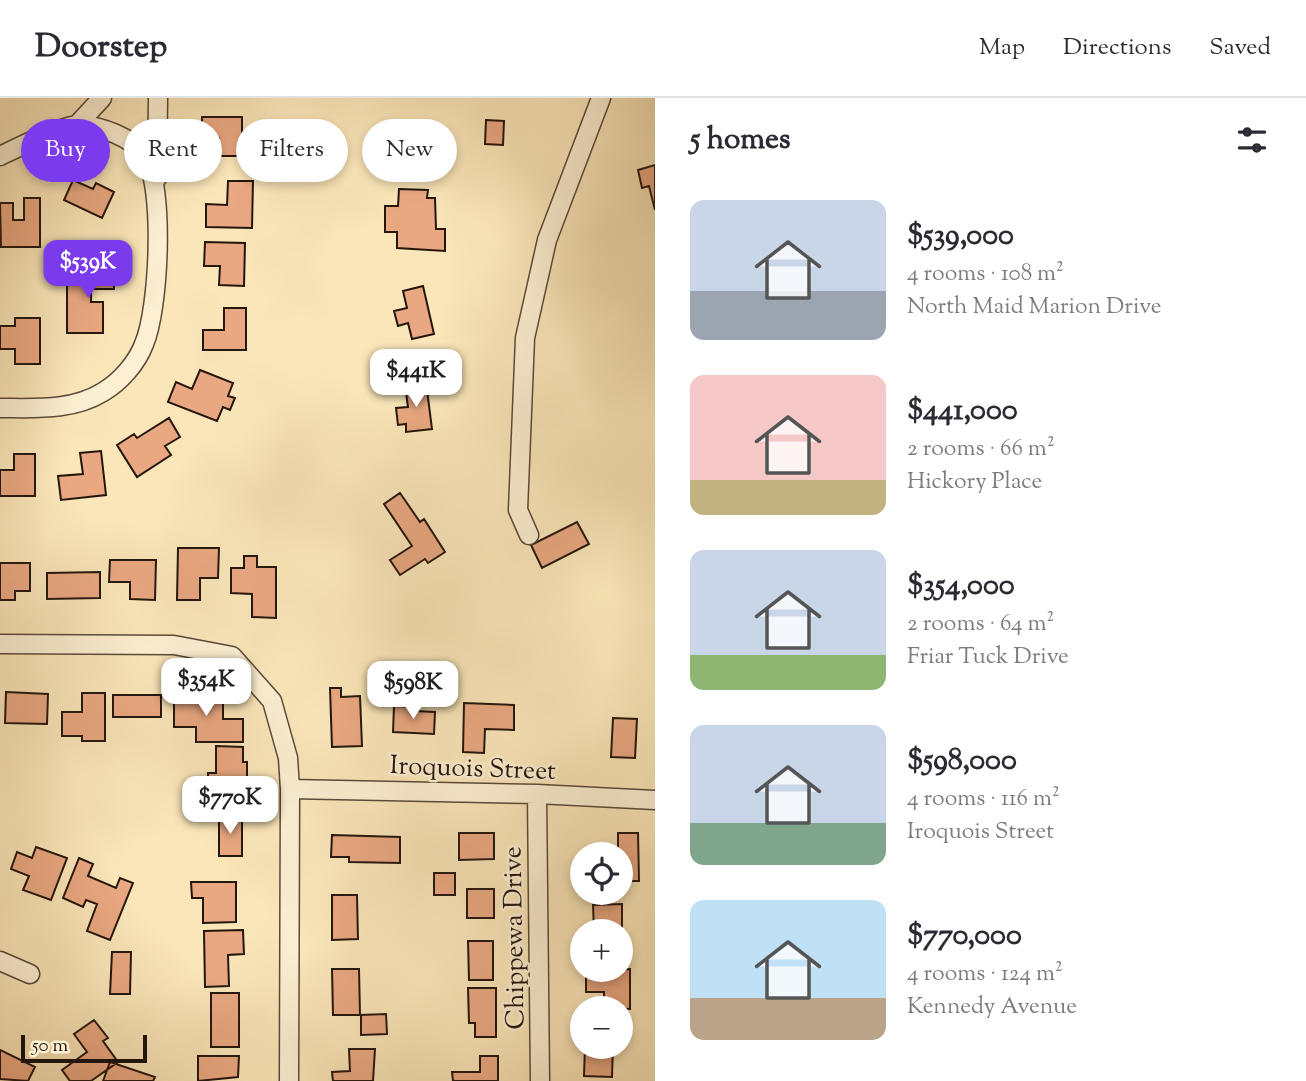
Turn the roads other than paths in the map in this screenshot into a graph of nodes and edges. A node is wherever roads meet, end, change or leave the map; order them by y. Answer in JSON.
{"nodes":[{"id":1,"x":102,"y":98,"type":"edge"},
{"id":2,"x":158,"y":98,"type":"edge"},
{"id":3,"x":601,"y":98,"type":"edge"},
{"id":4,"x":83,"y":119,"type":"edge"},
{"id":5,"x":110,"y":132,"type":"edge"},
{"id":6,"x":21,"y":148,"type":"edge"},
{"id":7,"x":0,"y":156,"type":"edge"},
{"id":8,"x":157,"y":192,"type":"junction"},
{"id":9,"x":0,"y":408,"type":"edge"},
{"id":10,"x":529,"y":535,"type":"dead end"},
{"id":11,"x":0,"y":644,"type":"edge"},
{"id":12,"x":290,"y":789,"type":"junction"},
{"id":13,"x":537,"y":794,"type":"junction"},
{"id":14,"x":655,"y":800,"type":"edge"},
{"id":15,"x":0,"y":961,"type":"edge"},
{"id":16,"x":30,"y":974,"type":"dead end"},
{"id":17,"x":289,"y":1081,"type":"edge"},
{"id":18,"x":540,"y":1081,"type":"edge"}],
"edges":[{"from":1,"to":4,"type":"street"},
{"from":2,"to":8,"type":"street"},
{"from":3,"to":10,"type":"street"},
{"from":5,"to":8,"type":"street"},
{"from":6,"to":7,"type":"street"},
{"from":8,"to":9,"type":"street"},
{"from":11,"to":12,"type":"street"},
{"from":12,"to":13,"type":"street","name":"Iroquois Street"},
{"from":12,"to":17,"type":"street"},
{"from":13,"to":14,"type":"street","name":"Iroquois Street"},
{"from":13,"to":18,"type":"street","name":"Chippewa Drive"},
{"from":15,"to":16,"type":"street"}]}
